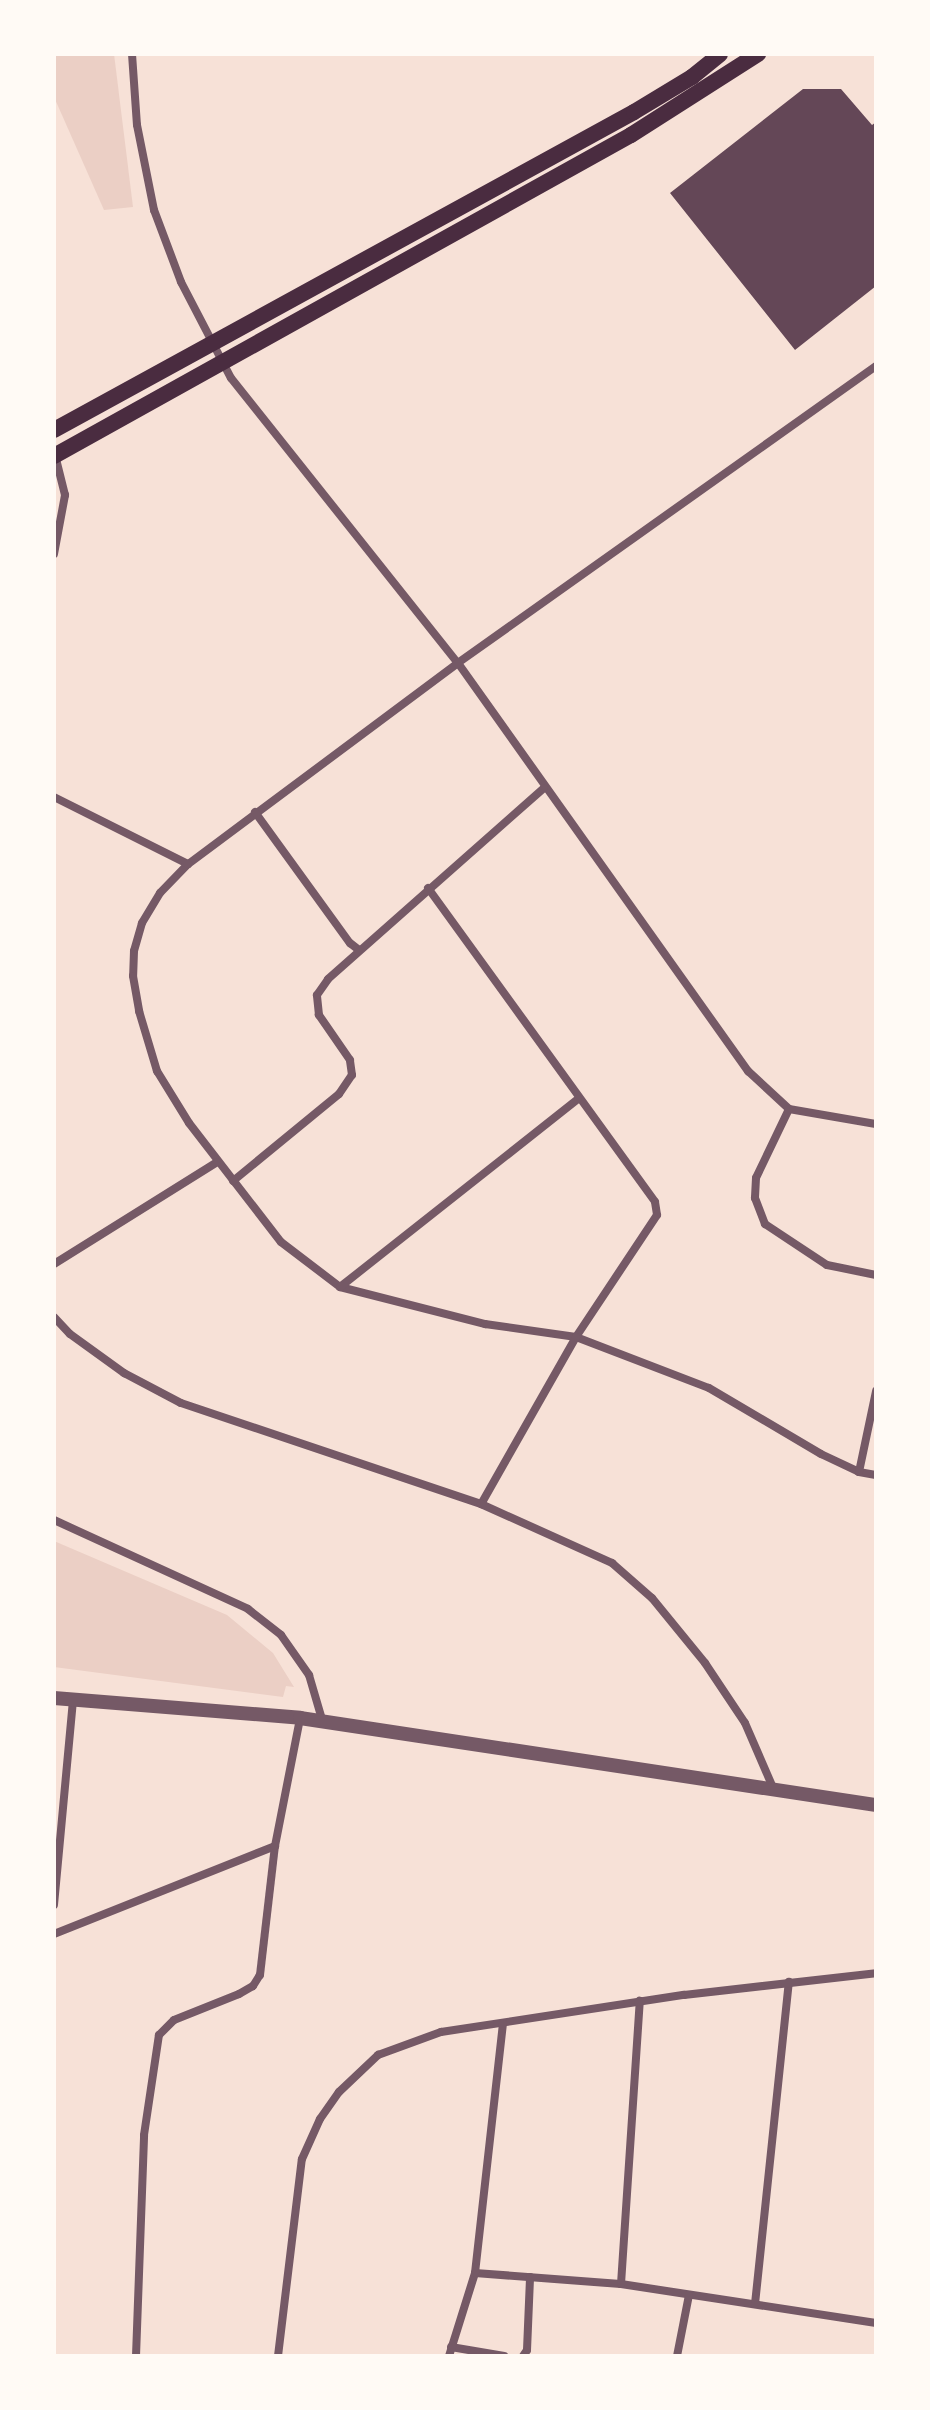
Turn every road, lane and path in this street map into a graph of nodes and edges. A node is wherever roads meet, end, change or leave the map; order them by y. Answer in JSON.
{"nodes":[{"id":1,"x":132,"y":54,"type":"edge"},
{"id":2,"x":720,"y":54,"type":"edge"},
{"id":3,"x":758,"y":54,"type":"edge"},
{"id":4,"x":211,"y":342,"type":"junction"},
{"id":5,"x":220,"y":360,"type":"junction"},
{"id":6,"x":876,"y":366,"type":"edge"},
{"id":7,"x":54,"y":430,"type":"edge"},
{"id":8,"x":54,"y":456,"type":"edge"},
{"id":9,"x":54,"y":554,"type":"edge"},
{"id":10,"x":458,"y":663,"type":"junction"},
{"id":11,"x":544,"y":788,"type":"junction"},
{"id":12,"x":54,"y":797,"type":"edge"},
{"id":13,"x":255,"y":812,"type":"junction"},
{"id":14,"x":188,"y":864,"type":"junction"},
{"id":15,"x":428,"y":888,"type":"junction"},
{"id":16,"x":359,"y":950,"type":"junction"},
{"id":17,"x":578,"y":1099,"type":"junction"},
{"id":18,"x":789,"y":1109,"type":"junction"},
{"id":19,"x":876,"y":1124,"type":"edge"},
{"id":20,"x":217,"y":1162,"type":"junction"},
{"id":21,"x":233,"y":1181,"type":"junction"},
{"id":22,"x":54,"y":1264,"type":"edge"},
{"id":23,"x":876,"y":1275,"type":"edge"},
{"id":24,"x":340,"y":1287,"type":"junction"},
{"id":25,"x":54,"y":1317,"type":"edge"},
{"id":26,"x":576,"y":1337,"type":"junction"},
{"id":27,"x":876,"y":1391,"type":"edge"},
{"id":28,"x":859,"y":1472,"type":"junction"},
{"id":29,"x":876,"y":1475,"type":"edge"},
{"id":30,"x":481,"y":1504,"type":"junction"},
{"id":31,"x":54,"y":1520,"type":"edge"},
{"id":32,"x":54,"y":1698,"type":"edge"},
{"id":33,"x":73,"y":1701,"type":"junction"},
{"id":34,"x":300,"y":1718,"type":"junction"},
{"id":35,"x":323,"y":1724,"type":"junction"},
{"id":36,"x":774,"y":1791,"type":"junction"},
{"id":37,"x":876,"y":1805,"type":"edge"},
{"id":38,"x":275,"y":1846,"type":"junction"},
{"id":39,"x":54,"y":1905,"type":"edge"},
{"id":40,"x":54,"y":1934,"type":"edge"},
{"id":41,"x":876,"y":1973,"type":"edge"},
{"id":42,"x":789,"y":1982,"type":"junction"},
{"id":43,"x":640,"y":2001,"type":"junction"},
{"id":44,"x":503,"y":2024,"type":"junction"},
{"id":45,"x":475,"y":2273,"type":"junction"},
{"id":46,"x":530,"y":2277,"type":"junction"},
{"id":47,"x":621,"y":2284,"type":"junction"},
{"id":48,"x":689,"y":2295,"type":"junction"},
{"id":49,"x":755,"y":2304,"type":"junction"},
{"id":50,"x":876,"y":2323,"type":"edge"},
{"id":51,"x":450,"y":2351,"type":"edge"},
{"id":52,"x":136,"y":2356,"type":"edge"},
{"id":53,"x":278,"y":2356,"type":"edge"},
{"id":54,"x":504,"y":2356,"type":"edge"},
{"id":55,"x":523,"y":2356,"type":"edge"},
{"id":56,"x":677,"y":2356,"type":"edge"}],
"edges":[{"from":1,"to":4,"type":"street"},
{"from":2,"to":4,"type":"main road"},
{"from":3,"to":5,"type":"main road"},
{"from":4,"to":5,"type":"street"},
{"from":4,"to":7,"type":"main road"},
{"from":5,"to":8,"type":"main road"},
{"from":5,"to":10,"type":"street"},
{"from":6,"to":10,"type":"street"},
{"from":8,"to":9,"type":"street"},
{"from":10,"to":11,"type":"street"},
{"from":10,"to":13,"type":"street"},
{"from":11,"to":15,"type":"street"},
{"from":11,"to":18,"type":"street"},
{"from":12,"to":14,"type":"street"},
{"from":13,"to":14,"type":"street"},
{"from":13,"to":16,"type":"street"},
{"from":14,"to":20,"type":"street"},
{"from":15,"to":16,"type":"street"},
{"from":15,"to":17,"type":"street"},
{"from":16,"to":21,"type":"street"},
{"from":17,"to":24,"type":"street"},
{"from":17,"to":26,"type":"street"},
{"from":18,"to":19,"type":"street"},
{"from":18,"to":23,"type":"street"},
{"from":20,"to":21,"type":"street"},
{"from":20,"to":22,"type":"street"},
{"from":21,"to":24,"type":"street"},
{"from":24,"to":26,"type":"street"},
{"from":25,"to":30,"type":"street"},
{"from":26,"to":28,"type":"street"},
{"from":26,"to":30,"type":"street"},
{"from":27,"to":28,"type":"street"},
{"from":28,"to":29,"type":"street"},
{"from":30,"to":36,"type":"street"},
{"from":31,"to":35,"type":"street"},
{"from":32,"to":33,"type":"street"},
{"from":33,"to":34,"type":"street"},
{"from":33,"to":39,"type":"street"},
{"from":34,"to":35,"type":"street"},
{"from":34,"to":38,"type":"street"},
{"from":35,"to":36,"type":"street"},
{"from":36,"to":37,"type":"street"},
{"from":38,"to":40,"type":"street"},
{"from":38,"to":52,"type":"street"},
{"from":41,"to":42,"type":"street"},
{"from":42,"to":43,"type":"street"},
{"from":42,"to":49,"type":"street"},
{"from":43,"to":44,"type":"street"},
{"from":43,"to":47,"type":"street"},
{"from":44,"to":45,"type":"street"},
{"from":44,"to":53,"type":"street"},
{"from":45,"to":46,"type":"street"},
{"from":45,"to":51,"type":"street"},
{"from":46,"to":47,"type":"street"},
{"from":46,"to":55,"type":"street"},
{"from":47,"to":48,"type":"street"},
{"from":48,"to":49,"type":"street"},
{"from":48,"to":56,"type":"street"},
{"from":49,"to":50,"type":"street"},
{"from":51,"to":54,"type":"street"}]}
